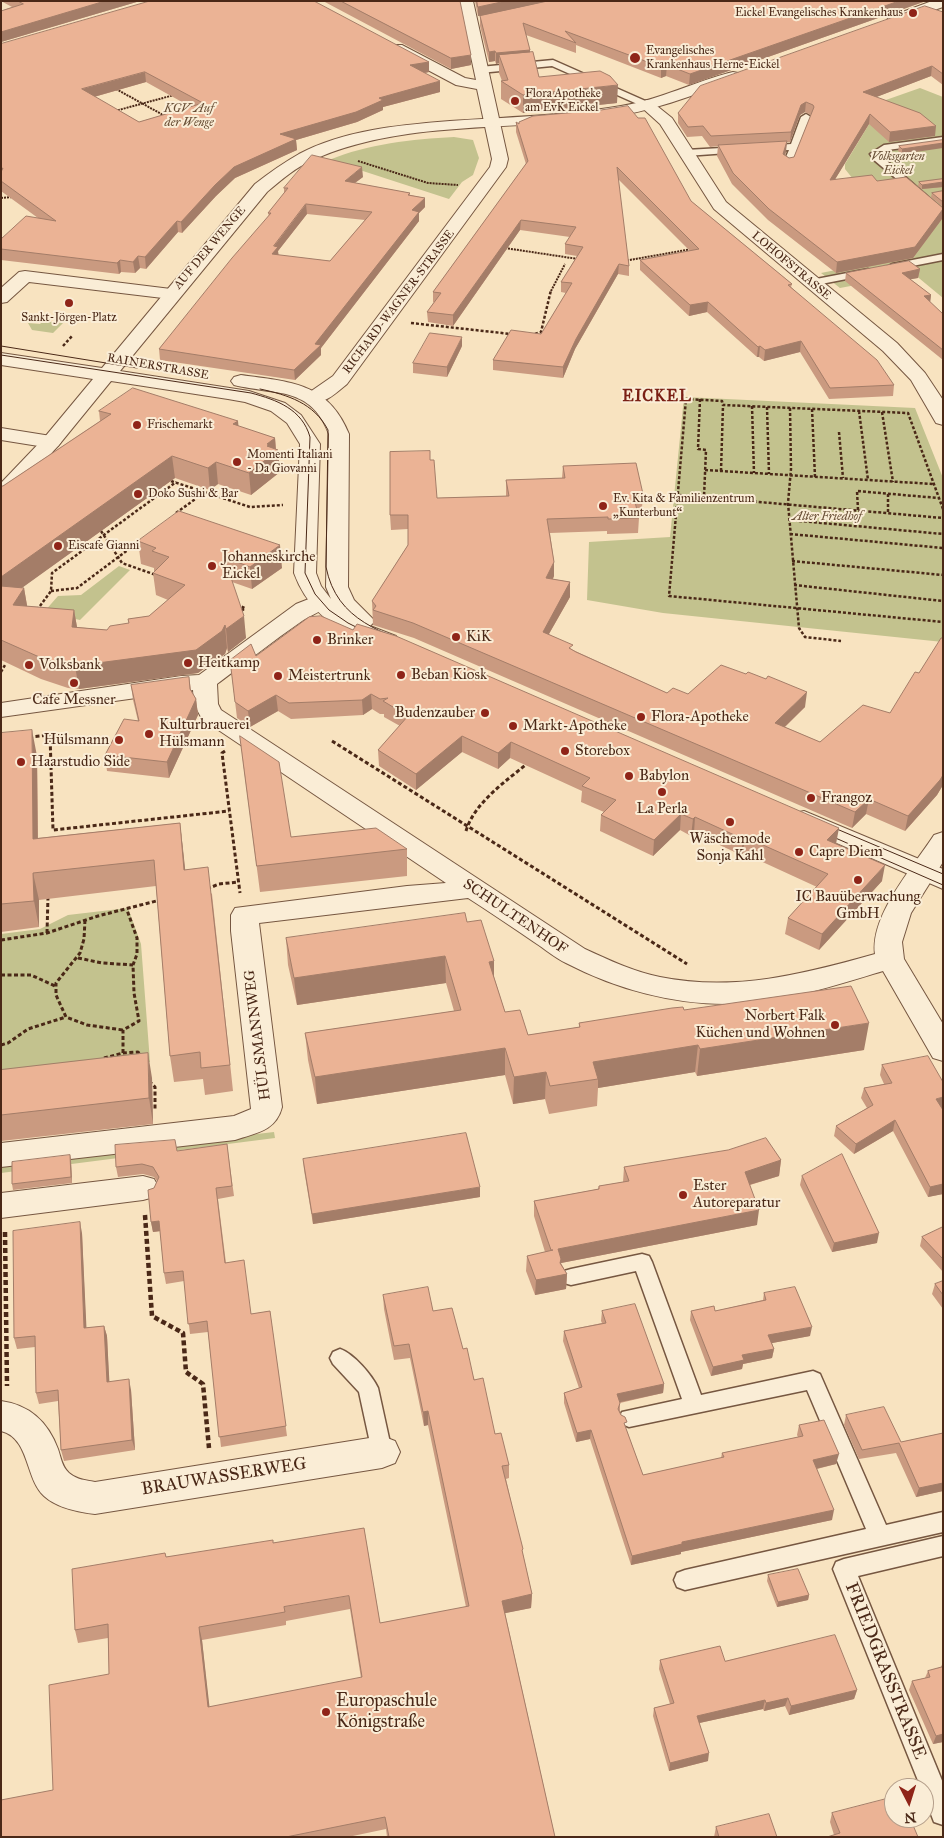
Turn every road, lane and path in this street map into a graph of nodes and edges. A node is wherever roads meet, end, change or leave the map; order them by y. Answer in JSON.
{"nodes":[{"id":1,"x":466,"y":1,"type":"edge"},
{"id":2,"x":943,"y":2,"type":"edge"},
{"id":3,"x":923,"y":9,"type":"junction"},
{"id":4,"x":943,"y":17,"type":"edge"},
{"id":5,"x":878,"y":26,"type":"edge"},
{"id":6,"x":385,"y":42,"type":"edge"},
{"id":7,"x":480,"y":70,"type":"junction"},
{"id":8,"x":748,"y":71,"type":"edge"},
{"id":9,"x":110,"y":86,"type":"edge"},
{"id":10,"x":484,"y":86,"type":"junction"},
{"id":11,"x":180,"y":93,"type":"edge"},
{"id":12,"x":142,"y":104,"type":"junction"},
{"id":13,"x":647,"y":105,"type":"junction"},
{"id":14,"x":114,"y":111,"type":"edge"},
{"id":15,"x":166,"y":117,"type":"edge"},
{"id":16,"x":806,"y":117,"type":"edge"},
{"id":17,"x":492,"y":123,"type":"junction"},
{"id":18,"x":943,"y":140,"type":"edge"},
{"id":19,"x":795,"y":147,"type":"junction"},
{"id":20,"x":321,"y":150,"type":"junction"},
{"id":21,"x":686,"y":153,"type":"junction"},
{"id":22,"x":789,"y":164,"type":"edge"},
{"id":23,"x":485,"y":187,"type":"junction"},
{"id":24,"x":935,"y":192,"type":"edge"},
{"id":25,"x":920,"y":194,"type":"junction"},
{"id":26,"x":16,"y":196,"type":"edge"},
{"id":27,"x":1,"y":198,"type":"edge"},
{"id":28,"x":943,"y":215,"type":"edge"},
{"id":29,"x":503,"y":248,"type":"edge"},
{"id":30,"x":700,"y":248,"type":"edge"},
{"id":31,"x":943,"y":257,"type":"edge"},
{"id":32,"x":581,"y":259,"type":"edge"},
{"id":33,"x":616,"y":261,"type":"edge"},
{"id":34,"x":565,"y":264,"type":"dead end"},
{"id":35,"x":811,"y":283,"type":"junction"},
{"id":36,"x":172,"y":294,"type":"junction"},
{"id":37,"x":1,"y":298,"type":"edge"},
{"id":38,"x":386,"y":319,"type":"junction"},
{"id":39,"x":513,"y":334,"type":"edge"},
{"id":40,"x":528,"y":334,"type":"edge"},
{"id":41,"x":72,"y":336,"type":"dead end"},
{"id":42,"x":1,"y":341,"type":"edge"},
{"id":43,"x":59,"y":350,"type":"junction"},
{"id":44,"x":1,"y":359,"type":"edge"},
{"id":45,"x":118,"y":360,"type":"junction"},
{"id":46,"x":105,"y":375,"type":"junction"},
{"id":47,"x":314,"y":398,"type":"junction"},
{"id":48,"x":700,"y":400,"type":"junction"},
{"id":49,"x":723,"y":405,"type":"junction"},
{"id":50,"x":752,"y":406,"type":"junction"},
{"id":51,"x":766,"y":407,"type":"junction"},
{"id":52,"x":790,"y":408,"type":"junction"},
{"id":53,"x":812,"y":409,"type":"junction"},
{"id":54,"x":859,"y":411,"type":"junction"},
{"id":55,"x":882,"y":412,"type":"junction"},
{"id":56,"x":943,"y":419,"type":"edge"},
{"id":57,"x":839,"y":432,"type":"dead end"},
{"id":58,"x":1,"y":434,"type":"edge"},
{"id":59,"x":52,"y":442,"type":"junction"},
{"id":60,"x":705,"y":470,"type":"junction"},
{"id":61,"x":721,"y":471,"type":"junction"},
{"id":62,"x":754,"y":473,"type":"junction"},
{"id":63,"x":769,"y":474,"type":"junction"},
{"id":64,"x":789,"y":475,"type":"junction"},
{"id":65,"x":815,"y":477,"type":"junction"},
{"id":66,"x":844,"y":478,"type":"junction"},
{"id":67,"x":868,"y":480,"type":"junction"},
{"id":68,"x":171,"y":481,"type":"edge"},
{"id":69,"x":176,"y":482,"type":"junction"},
{"id":70,"x":893,"y":482,"type":"junction"},
{"id":71,"x":933,"y":484,"type":"junction"},
{"id":72,"x":205,"y":492,"type":"junction"},
{"id":73,"x":888,"y":494,"type":"junction"},
{"id":74,"x":679,"y":495,"type":"junction"},
{"id":75,"x":1,"y":496,"type":"edge"},
{"id":76,"x":704,"y":497,"type":"junction"},
{"id":77,"x":938,"y":498,"type":"junction"},
{"id":78,"x":788,"y":503,"type":"junction"},
{"id":79,"x":284,"y":505,"type":"dead end"},
{"id":80,"x":943,"y":509,"type":"edge"},
{"id":81,"x":858,"y":510,"type":"junction"},
{"id":82,"x":888,"y":513,"type":"junction"},
{"id":83,"x":173,"y":516,"type":"edge"},
{"id":84,"x":943,"y":518,"type":"edge"},
{"id":85,"x":789,"y":520,"type":"junction"},
{"id":86,"x":101,"y":531,"type":"edge"},
{"id":87,"x":790,"y":534,"type":"junction"},
{"id":88,"x":943,"y":534,"type":"edge"},
{"id":89,"x":104,"y":535,"type":"junction"},
{"id":90,"x":142,"y":539,"type":"edge"},
{"id":91,"x":943,"y":548,"type":"edge"},
{"id":92,"x":118,"y":557,"type":"junction"},
{"id":93,"x":792,"y":561,"type":"junction"},
{"id":94,"x":943,"y":575,"type":"edge"},
{"id":95,"x":158,"y":576,"type":"edge"},
{"id":96,"x":794,"y":586,"type":"junction"},
{"id":97,"x":51,"y":591,"type":"junction"},
{"id":98,"x":330,"y":599,"type":"junction"},
{"id":99,"x":943,"y":601,"type":"edge"},
{"id":100,"x":236,"y":604,"type":"edge"},
{"id":101,"x":796,"y":608,"type":"junction"},
{"id":102,"x":36,"y":611,"type":"edge"},
{"id":103,"x":943,"y":622,"type":"edge"},
{"id":104,"x":274,"y":630,"type":"junction"},
{"id":105,"x":841,"y":641,"type":"dead end"},
{"id":106,"x":409,"y":647,"type":"edge"},
{"id":107,"x":5,"y":665,"type":"edge"},
{"id":108,"x":1,"y":672,"type":"edge"},
{"id":109,"x":205,"y":682,"type":"junction"},
{"id":110,"x":1,"y":710,"type":"edge"},
{"id":111,"x":27,"y":737,"type":"edge"},
{"id":112,"x":247,"y":738,"type":"junction"},
{"id":113,"x":332,"y":742,"type":"dead end"},
{"id":114,"x":534,"y":758,"type":"edge"},
{"id":115,"x":229,"y":811,"type":"junction"},
{"id":116,"x":787,"y":812,"type":"edge"},
{"id":117,"x":466,"y":826,"type":"junction"},
{"id":118,"x":53,"y":830,"type":"junction"},
{"id":119,"x":466,"y":831,"type":"dead end"},
{"id":120,"x":52,"y":840,"type":"edge"},
{"id":121,"x":943,"y":841,"type":"edge"},
{"id":122,"x":933,"y":876,"type":"edge"},
{"id":123,"x":238,"y":882,"type":"junction"},
{"id":124,"x":48,"y":887,"type":"edge"},
{"id":125,"x":471,"y":887,"type":"junction"},
{"id":126,"x":205,"y":890,"type":"edge"},
{"id":127,"x":162,"y":900,"type":"edge"},
{"id":128,"x":127,"y":910,"type":"junction"},
{"id":129,"x":245,"y":915,"type":"junction"},
{"id":130,"x":85,"y":920,"type":"junction"},
{"id":131,"x":48,"y":933,"type":"junction"},
{"id":132,"x":1,"y":940,"type":"edge"},
{"id":133,"x":78,"y":958,"type":"junction"},
{"id":134,"x":890,"y":959,"type":"junction"},
{"id":135,"x":133,"y":965,"type":"junction"},
{"id":136,"x":1,"y":975,"type":"edge"},
{"id":137,"x":55,"y":986,"type":"junction"},
{"id":138,"x":723,"y":996,"type":"junction"},
{"id":139,"x":66,"y":1017,"type":"junction"},
{"id":140,"x":122,"y":1030,"type":"junction"},
{"id":141,"x":1,"y":1045,"type":"edge"},
{"id":142,"x":943,"y":1050,"type":"edge"},
{"id":143,"x":123,"y":1053,"type":"junction"},
{"id":144,"x":145,"y":1059,"type":"edge"},
{"id":145,"x":97,"y":1060,"type":"edge"},
{"id":146,"x":147,"y":1073,"type":"edge"},
{"id":147,"x":156,"y":1138,"type":"junction"},
{"id":148,"x":1,"y":1155,"type":"edge"},
{"id":149,"x":143,"y":1188,"type":"joint"},
{"id":150,"x":3,"y":1206,"type":"edge"},
{"id":151,"x":571,"y":1277,"type":"dead end"},
{"id":152,"x":340,"y":1358,"type":"dead end"},
{"id":153,"x":695,"y":1404,"type":"junction"},
{"id":154,"x":4,"y":1416,"type":"edge"},
{"id":155,"x":629,"y":1418,"type":"dead end"},
{"id":156,"x":382,"y":1452,"type":"joint"},
{"id":157,"x":212,"y":1479,"type":"junction"},
{"id":158,"x":943,"y":1522,"type":"edge"},
{"id":159,"x":880,"y":1536,"type":"junction"},
{"id":160,"x":943,"y":1546,"type":"edge"},
{"id":161,"x":685,"y":1580,"type":"dead end"},
{"id":162,"x":943,"y":1813,"type":"edge"}],
"edges":[{"from":1,"to":7,"type":"street","name":"RICHARD-WAGNER-STRASSE"},
{"from":2,"to":3,"type":"street"},
{"from":3,"to":4,"type":"street"},
{"from":3,"to":5,"type":"street"},
{"from":6,"to":10,"type":"street"},
{"from":7,"to":10,"type":"street","name":"RICHARD-WAGNER-STRASSE"},
{"from":7,"to":13,"type":"lane"},
{"from":8,"to":13,"type":"street","name":"AUF DER WENGE"},
{"from":9,"to":12,"type":"path"},
{"from":10,"to":17,"type":"street","name":"RICHARD-WAGNER-STRASSE"},
{"from":11,"to":12,"type":"path"},
{"from":12,"to":14,"type":"path"},
{"from":12,"to":15,"type":"path"},
{"from":13,"to":17,"type":"street","name":"AUF DER WENGE"},
{"from":13,"to":21,"type":"street","name":"LOHOFSTRASSE"},
{"from":16,"to":19,"type":"lane"},
{"from":17,"to":20,"type":"street","name":"AUF DER WENGE"},
{"from":17,"to":23,"type":"street","name":"RICHARD-WAGNER-STRASSE"},
{"from":18,"to":25,"type":"lane"},
{"from":19,"to":21,"type":"lane"},
{"from":19,"to":22,"type":"lane"},
{"from":20,"to":23,"type":"path"},
{"from":20,"to":36,"type":"street","name":"AUF DER WENGE"},
{"from":21,"to":35,"type":"street","name":"LOHOFSTRASSE"},
{"from":23,"to":38,"type":"street","name":"RICHARD-WAGNER-STRASSE"},
{"from":24,"to":25,"type":"lane"},
{"from":25,"to":28,"type":"lane"},
{"from":26,"to":27,"type":"path"},
{"from":29,"to":32,"type":"path"},
{"from":30,"to":33,"type":"path"},
{"from":31,"to":35,"type":"lane"},
{"from":34,"to":40,"type":"path"},
{"from":35,"to":56,"type":"street","name":"LOHOFSTRASSE"},
{"from":36,"to":37,"type":"street"},
{"from":36,"to":45,"type":"street","name":"AUF DER WENGE"},
{"from":38,"to":39,"type":"path"},
{"from":38,"to":47,"type":"street","name":"RICHARD-WAGNER-STRASSE"},
{"from":41,"to":43,"type":"path"},
{"from":42,"to":43,"type":"street","name":"RAINERSTRASSE"},
{"from":43,"to":45,"type":"street","name":"RAINERSTRASSE"},
{"from":44,"to":46,"type":"street","name":"RAINERSTRASSE"},
{"from":45,"to":46,"type":"street","name":"AUF DER WENGE"},
{"from":45,"to":47,"type":"street","name":"RAINERSTRASSE"},
{"from":46,"to":59,"type":"street","name":"AUF DER WENGE"},
{"from":46,"to":98,"type":"street","name":"RAINERSTRASSE"},
{"from":47,"to":98,"type":"street"},
{"from":48,"to":49,"type":"path"},
{"from":48,"to":60,"type":"path"},
{"from":48,"to":74,"type":"path"},
{"from":49,"to":50,"type":"path"},
{"from":49,"to":61,"type":"path"},
{"from":50,"to":51,"type":"path"},
{"from":50,"to":62,"type":"path"},
{"from":51,"to":52,"type":"path"},
{"from":51,"to":63,"type":"path"},
{"from":52,"to":53,"type":"path"},
{"from":52,"to":64,"type":"path"},
{"from":53,"to":54,"type":"path"},
{"from":53,"to":65,"type":"path"},
{"from":54,"to":55,"type":"path"},
{"from":54,"to":67,"type":"path"},
{"from":55,"to":70,"type":"path"},
{"from":55,"to":71,"type":"path"},
{"from":57,"to":66,"type":"path"},
{"from":58,"to":59,"type":"street"},
{"from":59,"to":75,"type":"street","name":"AUF DER WENGE"},
{"from":60,"to":61,"type":"path"},
{"from":60,"to":76,"type":"path"},
{"from":61,"to":62,"type":"path"},
{"from":62,"to":63,"type":"path"},
{"from":63,"to":64,"type":"path"},
{"from":64,"to":65,"type":"path"},
{"from":64,"to":78,"type":"path"},
{"from":65,"to":66,"type":"path"},
{"from":66,"to":67,"type":"path"},
{"from":67,"to":70,"type":"path"},
{"from":68,"to":69,"type":"path"},
{"from":69,"to":72,"type":"path"},
{"from":69,"to":89,"type":"path"},
{"from":70,"to":71,"type":"path"},
{"from":71,"to":77,"type":"path"},
{"from":72,"to":79,"type":"path"},
{"from":72,"to":83,"type":"path"},
{"from":73,"to":77,"type":"path"},
{"from":73,"to":81,"type":"path"},
{"from":73,"to":82,"type":"path"},
{"from":74,"to":76,"type":"path"},
{"from":74,"to":101,"type":"path"},
{"from":76,"to":78,"type":"path"},
{"from":77,"to":80,"type":"path"},
{"from":78,"to":81,"type":"path"},
{"from":78,"to":85,"type":"path"},
{"from":81,"to":82,"type":"path"},
{"from":82,"to":84,"type":"path"},
{"from":85,"to":87,"type":"path"},
{"from":85,"to":88,"type":"path"},
{"from":86,"to":89,"type":"path"},
{"from":87,"to":91,"type":"path"},
{"from":87,"to":93,"type":"path"},
{"from":89,"to":92,"type":"path"},
{"from":89,"to":97,"type":"path"},
{"from":90,"to":92,"type":"path"},
{"from":92,"to":95,"type":"path"},
{"from":92,"to":97,"type":"path"},
{"from":93,"to":94,"type":"path"},
{"from":93,"to":96,"type":"path"},
{"from":96,"to":99,"type":"path"},
{"from":96,"to":101,"type":"path"},
{"from":97,"to":102,"type":"path"},
{"from":98,"to":104,"type":"street"},
{"from":98,"to":106,"type":"street"},
{"from":100,"to":104,"type":"path"},
{"from":101,"to":103,"type":"path"},
{"from":101,"to":105,"type":"path"},
{"from":104,"to":109,"type":"street"},
{"from":107,"to":108,"type":"path"},
{"from":109,"to":110,"type":"street"},
{"from":109,"to":112,"type":"street","name":"SCHULTENHOF"},
{"from":111,"to":118,"type":"path"},
{"from":112,"to":115,"type":"path"},
{"from":112,"to":125,"type":"street","name":"SCHULTENHOF"},
{"from":113,"to":117,"type":"path"},
{"from":114,"to":117,"type":"path"},
{"from":115,"to":118,"type":"path"},
{"from":115,"to":123,"type":"path"},
{"from":116,"to":122,"type":"street"},
{"from":117,"to":119,"type":"path"},
{"from":117,"to":138,"type":"path"},
{"from":118,"to":120,"type":"path"},
{"from":121,"to":122,"type":"street"},
{"from":122,"to":134,"type":"street"},
{"from":123,"to":126,"type":"path"},
{"from":123,"to":129,"type":"path"},
{"from":124,"to":131,"type":"path"},
{"from":125,"to":129,"type":"street"},
{"from":125,"to":138,"type":"street","name":"SCHULTENHOF"},
{"from":127,"to":128,"type":"path"},
{"from":128,"to":130,"type":"path"},
{"from":128,"to":135,"type":"path"},
{"from":129,"to":147,"type":"street","name":"HÜLSMANNWEG"},
{"from":130,"to":131,"type":"path"},
{"from":130,"to":133,"type":"path"},
{"from":131,"to":132,"type":"path"},
{"from":133,"to":135,"type":"path"},
{"from":133,"to":137,"type":"path"},
{"from":134,"to":138,"type":"street","name":"SCHULTENHOF"},
{"from":134,"to":142,"type":"street"},
{"from":135,"to":140,"type":"path"},
{"from":136,"to":137,"type":"path"},
{"from":137,"to":139,"type":"path"},
{"from":139,"to":140,"type":"path"},
{"from":139,"to":141,"type":"path"},
{"from":140,"to":143,"type":"path"},
{"from":143,"to":144,"type":"path"},
{"from":143,"to":145,"type":"path"},
{"from":146,"to":147,"type":"path"},
{"from":147,"to":148,"type":"street","name":"HÜLSMANNWEG"},
{"from":149,"to":150,"type":"street"},
{"from":149,"to":157,"type":"path"},
{"from":150,"to":154,"type":"path"},
{"from":151,"to":153,"type":"lane"},
{"from":152,"to":156,"type":"lane","name":"BRAUWASSERWEG"},
{"from":153,"to":155,"type":"lane"},
{"from":153,"to":159,"type":"lane"},
{"from":154,"to":157,"type":"street","name":"BRAUWASSERWEG"},
{"from":156,"to":157,"type":"street","name":"BRAUWASSERWEG"},
{"from":158,"to":159,"type":"lane"},
{"from":159,"to":161,"type":"lane"},
{"from":160,"to":162,"type":"lane","name":"FRIEDGRASSTRASSE"}]}
